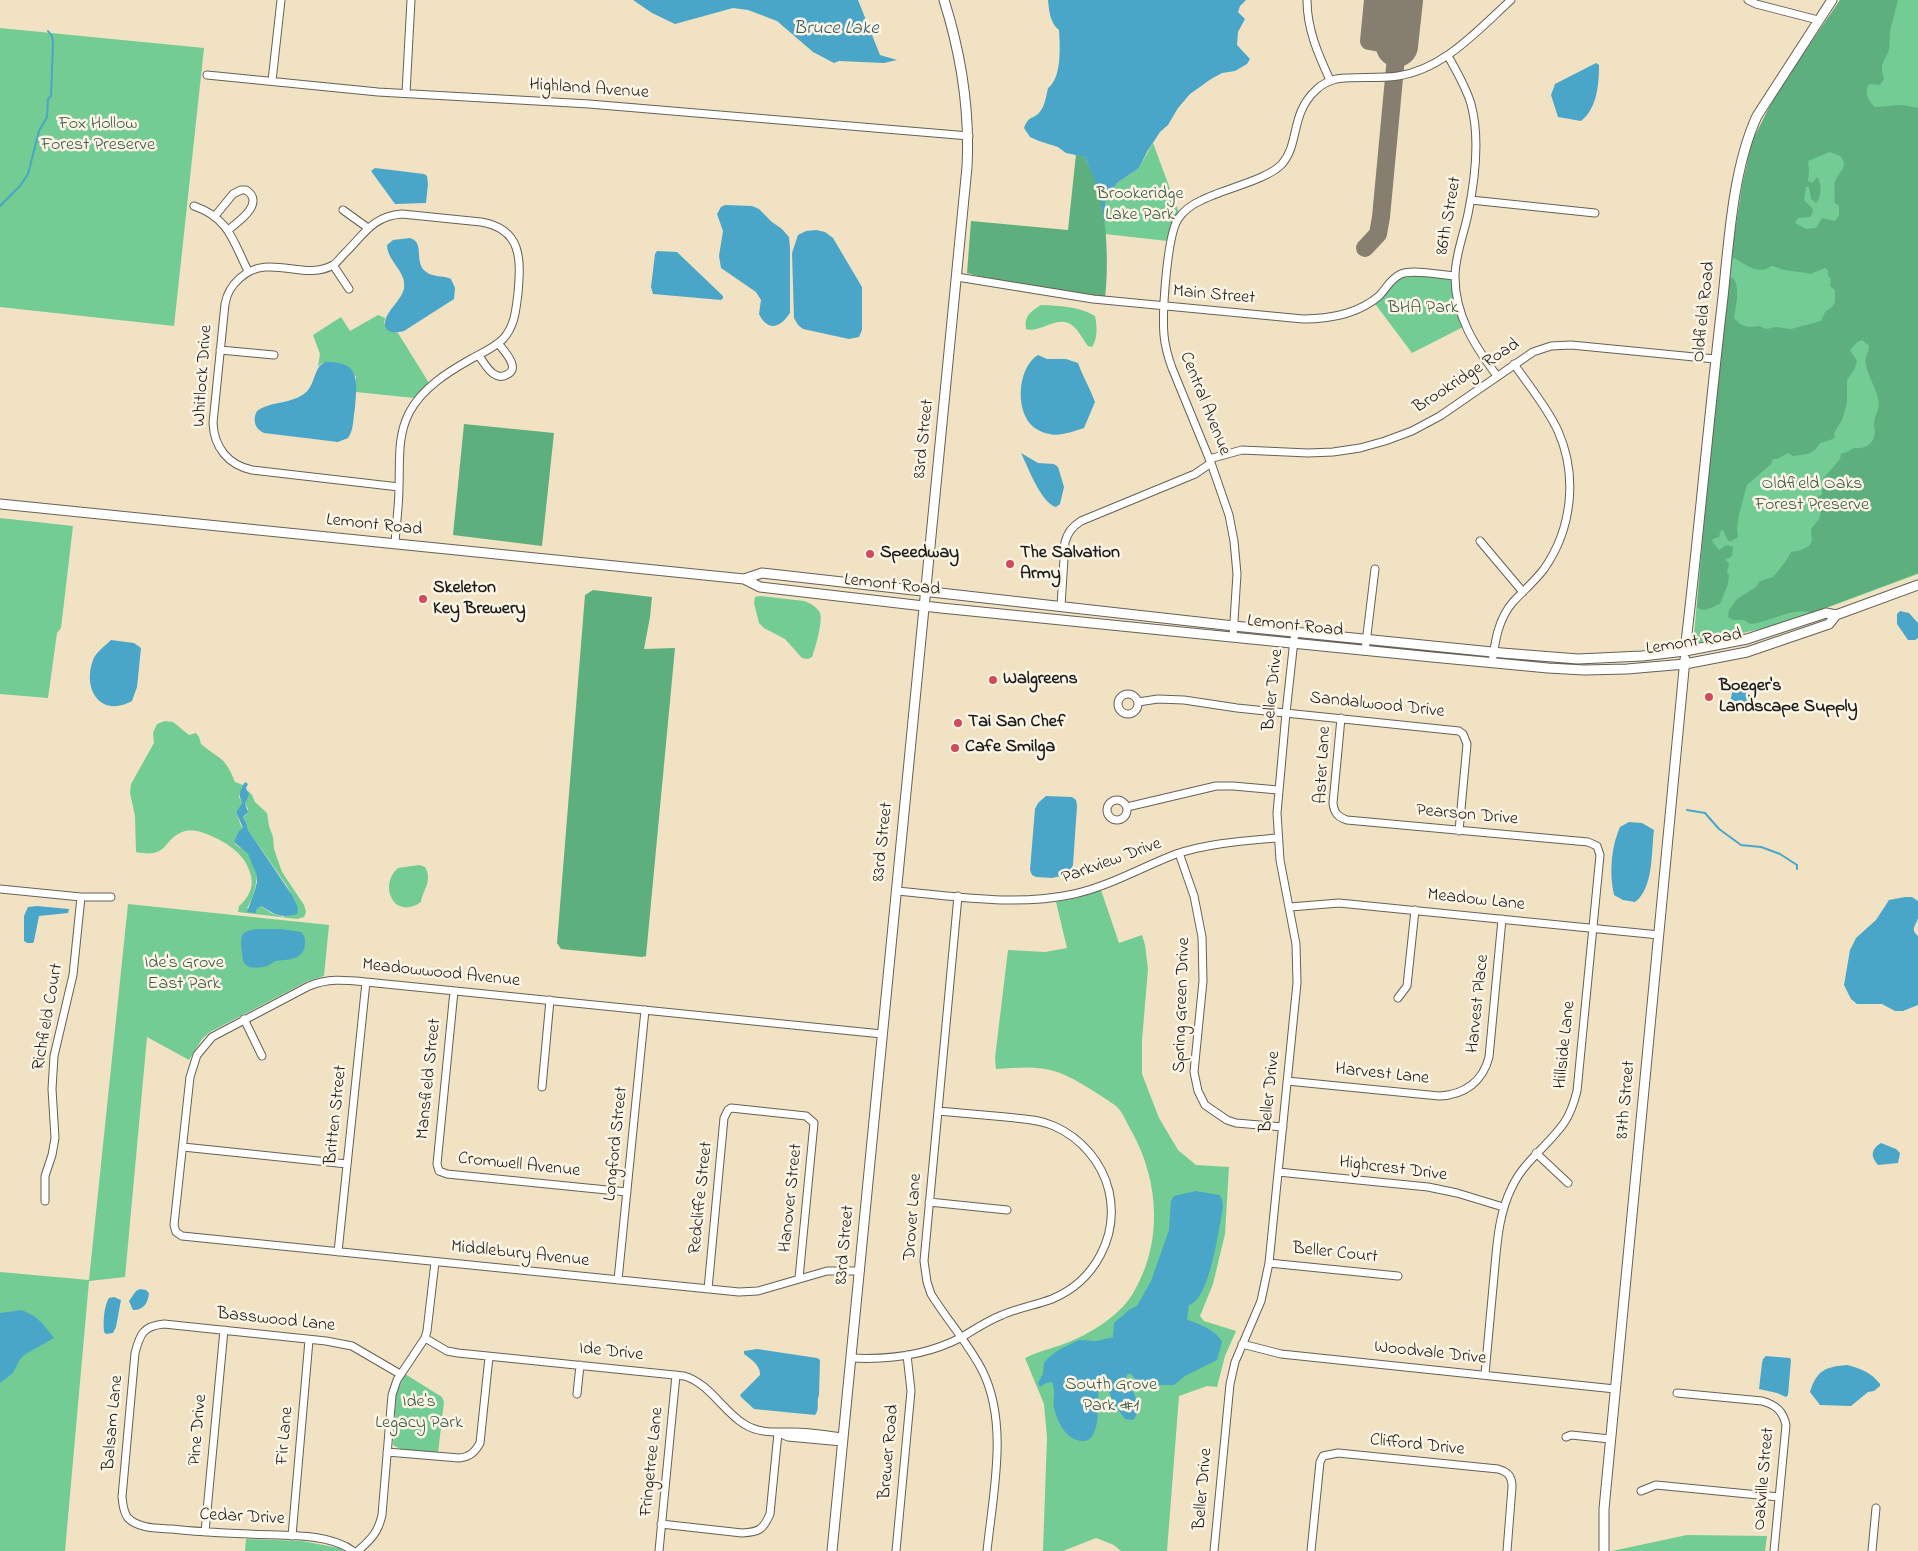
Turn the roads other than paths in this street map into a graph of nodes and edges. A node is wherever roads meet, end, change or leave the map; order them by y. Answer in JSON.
{"nodes":[{"id":1,"x":280,"y":0,"type":"edge"},
{"id":2,"x":411,"y":0,"type":"edge"},
{"id":3,"x":944,"y":0,"type":"edge"},
{"id":4,"x":1307,"y":0,"type":"edge"},
{"id":5,"x":1512,"y":0,"type":"edge"},
{"id":6,"x":1748,"y":0,"type":"edge"},
{"id":7,"x":1832,"y":0,"type":"edge"},
{"id":8,"x":1818,"y":20,"type":"junction"},
{"id":9,"x":1448,"y":56,"type":"junction"},
{"id":10,"x":207,"y":75,"type":"dead end"},
{"id":11,"x":1330,"y":80,"type":"junction"},
{"id":12,"x":272,"y":81,"type":"junction"},
{"id":13,"x":406,"y":93,"type":"junction"},
{"id":14,"x":969,"y":136,"type":"junction"},
{"id":15,"x":1471,"y":200,"type":"junction"},
{"id":16,"x":194,"y":206,"type":"dead end"},
{"id":17,"x":343,"y":210,"type":"dead end"},
{"id":18,"x":1595,"y":213,"type":"dead end"},
{"id":19,"x":215,"y":216,"type":"junction"},
{"id":20,"x":368,"y":228,"type":"junction"},
{"id":21,"x":228,"y":230,"type":"junction"},
{"id":22,"x":333,"y":265,"type":"junction"},
{"id":23,"x":248,"y":271,"type":"junction"},
{"id":24,"x":1455,"y":276,"type":"junction"},
{"id":25,"x":957,"y":277,"type":"junction"},
{"id":26,"x":349,"y":289,"type":"dead end"},
{"id":27,"x":1164,"y":307,"type":"junction"},
{"id":28,"x":498,"y":343,"type":"junction"},
{"id":29,"x":220,"y":350,"type":"junction"},
{"id":30,"x":274,"y":354,"type":"dead end"},
{"id":31,"x":479,"y":356,"type":"junction"},
{"id":32,"x":1716,"y":359,"type":"junction"},
{"id":33,"x":1514,"y":364,"type":"junction"},
{"id":34,"x":1497,"y":376,"type":"junction"},
{"id":35,"x":1210,"y":461,"type":"junction"},
{"id":36,"x":400,"y":487,"type":"junction"},
{"id":37,"x":0,"y":504,"type":"edge"},
{"id":38,"x":1480,"y":541,"type":"dead end"},
{"id":39,"x":395,"y":544,"type":"junction"},
{"id":40,"x":1375,"y":568,"type":"dead end"},
{"id":41,"x":744,"y":579,"type":"junction"},
{"id":42,"x":1918,"y":584,"type":"edge"},
{"id":43,"x":925,"y":591,"type":"junction"},
{"id":44,"x":1523,"y":592,"type":"junction"},
{"id":45,"x":924,"y":606,"type":"junction"},
{"id":46,"x":1061,"y":606,"type":"junction"},
{"id":47,"x":1836,"y":615,"type":"junction"},
{"id":48,"x":1234,"y":626,"type":"junction"},
{"id":49,"x":1295,"y":631,"type":"junction"},
{"id":50,"x":1233,"y":637,"type":"junction"},
{"id":51,"x":1366,"y":639,"type":"junction"},
{"id":52,"x":1294,"y":643,"type":"junction"},
{"id":53,"x":1365,"y":651,"type":"junction"},
{"id":54,"x":1686,"y":651,"type":"junction"},
{"id":55,"x":1494,"y":652,"type":"junction"},
{"id":56,"x":1492,"y":663,"type":"junction"},
{"id":57,"x":1684,"y":664,"type":"junction"},
{"id":58,"x":1138,"y":702,"type":"dead end"},
{"id":59,"x":1286,"y":713,"type":"junction"},
{"id":60,"x":1342,"y":718,"type":"junction"},
{"id":61,"x":1278,"y":790,"type":"junction"},
{"id":62,"x":1127,"y":807,"type":"dead end"},
{"id":63,"x":1336,"y":814,"type":"joint"},
{"id":64,"x":1459,"y":831,"type":"junction"},
{"id":65,"x":1277,"y":838,"type":"junction"},
{"id":66,"x":1597,"y":846,"type":"joint"},
{"id":67,"x":1179,"y":853,"type":"junction"},
{"id":68,"x":0,"y":889,"type":"edge"},
{"id":69,"x":896,"y":891,"type":"junction"},
{"id":70,"x":958,"y":896,"type":"junction"},
{"id":71,"x":81,"y":897,"type":"junction"},
{"id":72,"x":111,"y":897,"type":"dead end"},
{"id":73,"x":1290,"y":907,"type":"junction"},
{"id":74,"x":1415,"y":910,"type":"junction"},
{"id":75,"x":1502,"y":919,"type":"junction"},
{"id":76,"x":1593,"y":928,"type":"junction"},
{"id":77,"x":1659,"y":935,"type":"junction"},
{"id":78,"x":366,"y":982,"type":"junction"},
{"id":79,"x":454,"y":991,"type":"junction"},
{"id":80,"x":1398,"y":998,"type":"dead end"},
{"id":81,"x":550,"y":1000,"type":"junction"},
{"id":82,"x":645,"y":1010,"type":"junction"},
{"id":83,"x":244,"y":1020,"type":"junction"},
{"id":84,"x":882,"y":1034,"type":"junction"},
{"id":85,"x":262,"y":1056,"type":"dead end"},
{"id":86,"x":1287,"y":1081,"type":"junction"},
{"id":87,"x":542,"y":1086,"type":"dead end"},
{"id":88,"x":1472,"y":1086,"type":"joint"},
{"id":89,"x":938,"y":1110,"type":"junction"},
{"id":90,"x":812,"y":1120,"type":"joint"},
{"id":91,"x":1283,"y":1128,"type":"junction"},
{"id":92,"x":183,"y":1147,"type":"junction"},
{"id":93,"x":1536,"y":1153,"type":"junction"},
{"id":94,"x":347,"y":1164,"type":"junction"},
{"id":95,"x":439,"y":1171,"type":"joint"},
{"id":96,"x":1278,"y":1172,"type":"junction"},
{"id":97,"x":1568,"y":1183,"type":"dead end"},
{"id":98,"x":627,"y":1192,"type":"junction"},
{"id":99,"x":45,"y":1201,"type":"dead end"},
{"id":100,"x":929,"y":1202,"type":"junction"},
{"id":101,"x":1503,"y":1207,"type":"junction"},
{"id":102,"x":1007,"y":1210,"type":"dead end"},
{"id":103,"x":176,"y":1232,"type":"joint"},
{"id":104,"x":338,"y":1252,"type":"junction"},
{"id":105,"x":435,"y":1262,"type":"junction"},
{"id":106,"x":1269,"y":1263,"type":"junction"},
{"id":107,"x":860,"y":1271,"type":"junction"},
{"id":108,"x":1398,"y":1276,"type":"dead end"},
{"id":109,"x":799,"y":1278,"type":"junction"},
{"id":110,"x":618,"y":1280,"type":"junction"},
{"id":111,"x":708,"y":1289,"type":"junction"},
{"id":112,"x":224,"y":1330,"type":"junction"},
{"id":113,"x":144,"y":1331,"type":"joint"},
{"id":114,"x":425,"y":1338,"type":"junction"},
{"id":115,"x":960,"y":1338,"type":"junction"},
{"id":116,"x":309,"y":1340,"type":"junction"},
{"id":117,"x":1242,"y":1344,"type":"junction"},
{"id":118,"x":907,"y":1355,"type":"junction"},
{"id":119,"x":489,"y":1357,"type":"junction"},
{"id":120,"x":851,"y":1358,"type":"junction"},
{"id":121,"x":580,"y":1365,"type":"junction"},
{"id":122,"x":400,"y":1374,"type":"junction"},
{"id":123,"x":1485,"y":1374,"type":"junction"},
{"id":124,"x":676,"y":1375,"type":"junction"},
{"id":125,"x":1615,"y":1389,"type":"junction"},
{"id":126,"x":1677,"y":1393,"type":"dead end"},
{"id":127,"x":577,"y":1394,"type":"dead end"},
{"id":128,"x":778,"y":1433,"type":"junction"},
{"id":129,"x":1566,"y":1437,"type":"dead end"},
{"id":130,"x":1610,"y":1439,"type":"junction"},
{"id":131,"x":843,"y":1440,"type":"junction"},
{"id":132,"x":387,"y":1452,"type":"junction"},
{"id":133,"x":1641,"y":1491,"type":"dead end"},
{"id":134,"x":1779,"y":1497,"type":"junction"},
{"id":135,"x":1876,"y":1508,"type":"dead end"},
{"id":136,"x":129,"y":1518,"type":"joint"},
{"id":137,"x":661,"y":1524,"type":"junction"},
{"id":138,"x":205,"y":1532,"type":"junction"},
{"id":139,"x":292,"y":1536,"type":"junction"},
{"id":140,"x":353,"y":1551,"type":"edge"},
{"id":141,"x":358,"y":1551,"type":"edge"},
{"id":142,"x":658,"y":1551,"type":"edge"},
{"id":143,"x":832,"y":1551,"type":"edge"},
{"id":144,"x":896,"y":1551,"type":"edge"},
{"id":145,"x":988,"y":1551,"type":"edge"},
{"id":146,"x":1214,"y":1551,"type":"edge"},
{"id":147,"x":1311,"y":1551,"type":"edge"},
{"id":148,"x":1507,"y":1551,"type":"edge"},
{"id":149,"x":1604,"y":1551,"type":"edge"},
{"id":150,"x":1774,"y":1551,"type":"edge"},
{"id":151,"x":1872,"y":1551,"type":"edge"}],
"edges":[{"from":1,"to":12,"type":"street"},
{"from":2,"to":13,"type":"street"},
{"from":3,"to":14,"type":"main road","name":"83rd Street"},
{"from":4,"to":11,"type":"street"},
{"from":5,"to":9,"type":"street"},
{"from":6,"to":8,"type":"street"},
{"from":7,"to":8,"type":"main road","name":"Oldfield Road"},
{"from":8,"to":32,"type":"main road","name":"Oldfield Road"},
{"from":9,"to":11,"type":"street"},
{"from":9,"to":15,"type":"street","name":"86th Street"},
{"from":10,"to":12,"type":"street","name":"Highland Avenue"},
{"from":11,"to":27,"type":"street","name":"Central Avenue"},
{"from":12,"to":13,"type":"street","name":"Highland Avenue"},
{"from":13,"to":14,"type":"street","name":"Highland Avenue"},
{"from":14,"to":25,"type":"main road","name":"83rd Street"},
{"from":15,"to":18,"type":"street"},
{"from":15,"to":24,"type":"street","name":"86th Street"},
{"from":16,"to":19,"type":"street"},
{"from":17,"to":20,"type":"street"},
{"from":19,"to":21,"type":"street"},
{"from":19,"to":21,"type":"street"},
{"from":20,"to":22,"type":"street"},
{"from":20,"to":28,"type":"street"},
{"from":21,"to":23,"type":"street"},
{"from":22,"to":23,"type":"street"},
{"from":22,"to":26,"type":"street"},
{"from":23,"to":29,"type":"street","name":"Whitlock Drive"},
{"from":24,"to":27,"type":"street","name":"Main Street"},
{"from":24,"to":34,"type":"street","name":"86th Street"},
{"from":25,"to":27,"type":"street","name":"Main Street"},
{"from":25,"to":43,"type":"main road","name":"83rd Street"},
{"from":27,"to":35,"type":"street","name":"Central Avenue"},
{"from":28,"to":31,"type":"street"},
{"from":28,"to":31,"type":"street"},
{"from":29,"to":30,"type":"street"},
{"from":29,"to":36,"type":"street","name":"Whitlock Drive"},
{"from":31,"to":36,"type":"street"},
{"from":32,"to":33,"type":"street","name":"Brookridge Road"},
{"from":32,"to":54,"type":"main road","name":"Oldfield Road"},
{"from":33,"to":34,"type":"street","name":"Brookridge Road"},
{"from":33,"to":44,"type":"street"},
{"from":34,"to":35,"type":"street","name":"Brookridge Road"},
{"from":35,"to":46,"type":"street","name":"Brookridge Road"},
{"from":35,"to":48,"type":"street","name":"Central Avenue"},
{"from":36,"to":39,"type":"street"},
{"from":37,"to":39,"type":"main road","name":"Lemont Road"},
{"from":38,"to":44,"type":"street"},
{"from":39,"to":41,"type":"main road","name":"Lemont Road"},
{"from":40,"to":51,"type":"street"},
{"from":41,"to":43,"type":"main road","name":"Lemont Road"},
{"from":41,"to":45,"type":"main road","name":"Lemont Road"},
{"from":42,"to":47,"type":"main road","name":"Lemont Road"},
{"from":43,"to":45,"type":"main road","name":"83rd Street"},
{"from":43,"to":46,"type":"main road","name":"Lemont Road"},
{"from":44,"to":55,"type":"street"},
{"from":45,"to":50,"type":"main road","name":"Lemont Road"},
{"from":45,"to":69,"type":"main road","name":"83rd Street"},
{"from":46,"to":48,"type":"main road","name":"Lemont Road"},
{"from":47,"to":54,"type":"main road","name":"Lemont Road"},
{"from":47,"to":57,"type":"main road","name":"Lemont Road"},
{"from":48,"to":49,"type":"main road","name":"Lemont Road"},
{"from":48,"to":50,"type":"street","name":"Central Avenue"},
{"from":49,"to":51,"type":"main road","name":"Lemont Road"},
{"from":49,"to":52,"type":"street","name":"Beller Drive"},
{"from":50,"to":52,"type":"main road","name":"Lemont Road"},
{"from":51,"to":53,"type":"street"},
{"from":51,"to":55,"type":"main road","name":"Lemont Road"},
{"from":52,"to":53,"type":"main road","name":"Lemont Road"},
{"from":52,"to":59,"type":"street","name":"Beller Drive"},
{"from":53,"to":56,"type":"main road","name":"Lemont Road"},
{"from":54,"to":55,"type":"main road","name":"Lemont Road"},
{"from":54,"to":57,"type":"main road","name":"87th Street"},
{"from":55,"to":56,"type":"street"},
{"from":56,"to":57,"type":"main road","name":"Lemont Road"},
{"from":57,"to":77,"type":"main road","name":"87th Street"},
{"from":58,"to":59,"type":"street","name":"Sandalwood Drive"},
{"from":59,"to":60,"type":"street","name":"Sandalwood Drive"},
{"from":59,"to":61,"type":"street","name":"Beller Drive"},
{"from":60,"to":63,"type":"street","name":"Aster Lane"},
{"from":60,"to":64,"type":"street","name":"Sandalwood Drive"},
{"from":61,"to":62,"type":"street"},
{"from":61,"to":65,"type":"street","name":"Beller Drive"},
{"from":63,"to":64,"type":"street","name":"Pearson Drive"},
{"from":64,"to":66,"type":"street","name":"Pearson Drive"},
{"from":65,"to":67,"type":"street","name":"Parkview Drive"},
{"from":65,"to":73,"type":"street","name":"Beller Drive"},
{"from":66,"to":76,"type":"street","name":"Hillside Lane"},
{"from":67,"to":70,"type":"street","name":"Parkview Drive"},
{"from":67,"to":91,"type":"street","name":"Spring Green Drive"},
{"from":68,"to":71,"type":"street"},
{"from":69,"to":70,"type":"street","name":"Parkview Drive"},
{"from":69,"to":84,"type":"main road","name":"83rd Street"},
{"from":70,"to":89,"type":"street","name":"Drover Lane"},
{"from":71,"to":72,"type":"street"},
{"from":71,"to":99,"type":"street","name":"Richfield Court"},
{"from":73,"to":74,"type":"street","name":"Meadow Lane"},
{"from":73,"to":86,"type":"street","name":"Beller Drive"},
{"from":74,"to":75,"type":"street","name":"Meadow Lane"},
{"from":74,"to":80,"type":"street"},
{"from":75,"to":76,"type":"street","name":"Meadow Lane"},
{"from":75,"to":88,"type":"street","name":"Harvest Place"},
{"from":76,"to":77,"type":"street","name":"Meadow Lane"},
{"from":76,"to":93,"type":"street","name":"Hillside Lane"},
{"from":77,"to":125,"type":"main road","name":"87th Street"},
{"from":78,"to":79,"type":"street","name":"Meadowwood Avenue"},
{"from":78,"to":83,"type":"street","name":"Meadowwood Avenue"},
{"from":78,"to":94,"type":"street","name":"Britten Street"},
{"from":79,"to":81,"type":"street","name":"Meadowwood Avenue"},
{"from":79,"to":95,"type":"street","name":"Mansfield Street"},
{"from":81,"to":82,"type":"street","name":"Meadowwood Avenue"},
{"from":81,"to":87,"type":"street"},
{"from":82,"to":84,"type":"street","name":"Meadowwood Avenue"},
{"from":82,"to":98,"type":"street","name":"Longford Street"},
{"from":83,"to":85,"type":"street"},
{"from":83,"to":92,"type":"street","name":"Meadowwood Avenue"},
{"from":84,"to":107,"type":"main road","name":"83rd Street"},
{"from":86,"to":88,"type":"street","name":"Harvest Lane"},
{"from":86,"to":91,"type":"street","name":"Beller Drive"},
{"from":89,"to":100,"type":"street","name":"Drover Lane"},
{"from":89,"to":115,"type":"street"},
{"from":90,"to":109,"type":"street","name":"Hanover Street"},
{"from":90,"to":111,"type":"street","name":"Redcliffe Street"},
{"from":91,"to":96,"type":"street","name":"Beller Drive"},
{"from":92,"to":94,"type":"street"},
{"from":92,"to":103,"type":"street","name":"Meadowwood Avenue"},
{"from":93,"to":97,"type":"street"},
{"from":93,"to":101,"type":"street","name":"Hillside Lane"},
{"from":94,"to":104,"type":"street","name":"Britten Street"},
{"from":95,"to":98,"type":"street","name":"Cromwell Avenue"},
{"from":96,"to":101,"type":"street","name":"Highcrest Drive"},
{"from":96,"to":106,"type":"street","name":"Beller Drive"},
{"from":98,"to":110,"type":"street","name":"Longford Street"},
{"from":100,"to":102,"type":"street"},
{"from":100,"to":115,"type":"street","name":"Drover Lane"},
{"from":101,"to":123,"type":"street","name":"Hillside Lane"},
{"from":103,"to":104,"type":"street","name":"Middlebury Avenue"},
{"from":104,"to":105,"type":"street","name":"Middlebury Avenue"},
{"from":105,"to":110,"type":"street","name":"Middlebury Avenue"},
{"from":105,"to":114,"type":"street"},
{"from":106,"to":108,"type":"street","name":"Beller Court"},
{"from":106,"to":117,"type":"street","name":"Beller Drive"},
{"from":107,"to":109,"type":"street","name":"Middlebury Avenue"},
{"from":107,"to":120,"type":"main road","name":"83rd Street"},
{"from":109,"to":111,"type":"street","name":"Middlebury Avenue"},
{"from":110,"to":111,"type":"street","name":"Middlebury Avenue"},
{"from":112,"to":113,"type":"street","name":"Basswood Lane"},
{"from":112,"to":116,"type":"street","name":"Basswood Lane"},
{"from":112,"to":138,"type":"street","name":"Pine Drive"},
{"from":113,"to":136,"type":"street","name":"Balsam Lane"},
{"from":114,"to":119,"type":"street","name":"Ide Drive"},
{"from":114,"to":122,"type":"street"},
{"from":115,"to":118,"type":"street"},
{"from":115,"to":145,"type":"street","name":"Drover Lane"},
{"from":116,"to":122,"type":"street","name":"Basswood Lane"},
{"from":116,"to":139,"type":"street","name":"Fir Lane"},
{"from":117,"to":123,"type":"street","name":"Woodvale Drive"},
{"from":117,"to":146,"type":"street","name":"Beller Drive"},
{"from":118,"to":120,"type":"street"},
{"from":118,"to":144,"type":"street","name":"Brewer Road"},
{"from":119,"to":121,"type":"street","name":"Ide Drive"},
{"from":119,"to":132,"type":"street"},
{"from":120,"to":131,"type":"main road","name":"83rd Street"},
{"from":121,"to":124,"type":"street","name":"Ide Drive"},
{"from":121,"to":127,"type":"street"},
{"from":122,"to":132,"type":"street"},
{"from":123,"to":125,"type":"street","name":"Woodvale Drive"},
{"from":124,"to":128,"type":"street","name":"Ide Drive"},
{"from":124,"to":137,"type":"street","name":"Fringetree Lane"},
{"from":125,"to":130,"type":"main road","name":"87th Street"},
{"from":126,"to":134,"type":"street","name":"Oakville Street"},
{"from":128,"to":131,"type":"street","name":"Ide Drive"},
{"from":128,"to":137,"type":"street"},
{"from":129,"to":130,"type":"street"},
{"from":130,"to":149,"type":"main road","name":"87th Street"},
{"from":131,"to":143,"type":"main road","name":"83rd Street"},
{"from":132,"to":141,"type":"street"},
{"from":133,"to":134,"type":"street"},
{"from":134,"to":150,"type":"street","name":"Oakville Street"},
{"from":135,"to":151,"type":"street"},
{"from":136,"to":138,"type":"street","name":"Cedar Drive"},
{"from":137,"to":142,"type":"street","name":"Fringetree Lane"},
{"from":138,"to":139,"type":"street","name":"Cedar Drive"},
{"from":139,"to":140,"type":"street","name":"Cedar Drive"},
{"from":147,"to":148,"type":"street","name":"Clifford Drive"}]}
